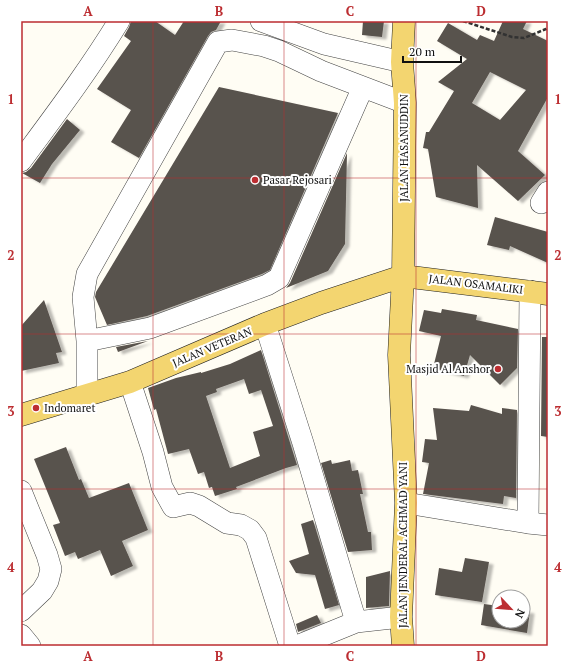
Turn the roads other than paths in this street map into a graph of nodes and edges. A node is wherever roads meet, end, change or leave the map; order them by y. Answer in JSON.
{"nodes":[{"id":1,"x":119,"y":21,"type":"edge"},
{"id":2,"x":260,"y":21,"type":"edge"},
{"id":3,"x":404,"y":21,"type":"edge"},
{"id":4,"x":402,"y":62,"type":"junction"},
{"id":5,"x":363,"y":87,"type":"junction"},
{"id":6,"x":405,"y":103,"type":"junction"},
{"id":7,"x":21,"y":161,"type":"edge"},
{"id":8,"x":403,"y":276,"type":"junction"},
{"id":9,"x":539,"y":292,"type":"edge"},
{"id":10,"x":265,"y":324,"type":"junction"},
{"id":11,"x":87,"y":341,"type":"junction"},
{"id":12,"x":130,"y":382,"type":"junction"},
{"id":13,"x":87,"y":395,"type":"junction"},
{"id":14,"x":21,"y":415,"type":"edge"},
{"id":15,"x":21,"y":491,"type":"edge"},
{"id":16,"x":406,"y":503,"type":"junction"},
{"id":17,"x":538,"y":524,"type":"edge"},
{"id":18,"x":21,"y":611,"type":"edge"},
{"id":19,"x":401,"y":617,"type":"junction"},
{"id":20,"x":356,"y":622,"type":"junction"},
{"id":21,"x":21,"y":635,"type":"edge"},
{"id":22,"x":30,"y":646,"type":"edge"},
{"id":23,"x":290,"y":646,"type":"edge"},
{"id":24,"x":297,"y":646,"type":"edge"},
{"id":25,"x":403,"y":646,"type":"edge"}],
"edges":[{"from":1,"to":7,"type":"street"},
{"from":2,"to":4,"type":"street"},
{"from":3,"to":4,"type":"main road","name":"JALAN HASANUDDIN"},
{"from":4,"to":6,"type":"main road","name":"JALAN HASANUDDIN"},
{"from":5,"to":6,"type":"street"},
{"from":5,"to":11,"type":"street"},
{"from":5,"to":11,"type":"street"},
{"from":6,"to":8,"type":"main road","name":"JALAN HASANUDDIN"},
{"from":8,"to":9,"type":"main road","name":"JALAN OSAMALIKI"},
{"from":8,"to":10,"type":"main road","name":"JALAN VETERAN"},
{"from":8,"to":16,"type":"main road","name":"JALAN JENDERAL ACHMAD YANI"},
{"from":9,"to":17,"type":"street"},
{"from":10,"to":12,"type":"main road","name":"JALAN VETERAN"},
{"from":10,"to":20,"type":"street"},
{"from":11,"to":13,"type":"street"},
{"from":12,"to":13,"type":"main road","name":"JALAN VETERAN"},
{"from":12,"to":23,"type":"street"},
{"from":13,"to":14,"type":"main road","name":"JALAN VETERAN"},
{"from":15,"to":18,"type":"street"},
{"from":16,"to":17,"type":"street"},
{"from":16,"to":19,"type":"main road","name":"JALAN JENDERAL ACHMAD YANI"},
{"from":19,"to":20,"type":"street"},
{"from":19,"to":25,"type":"main road","name":"JALAN JENDERAL ACHMAD YANI"},
{"from":20,"to":24,"type":"street"},
{"from":21,"to":22,"type":"street"}]}
